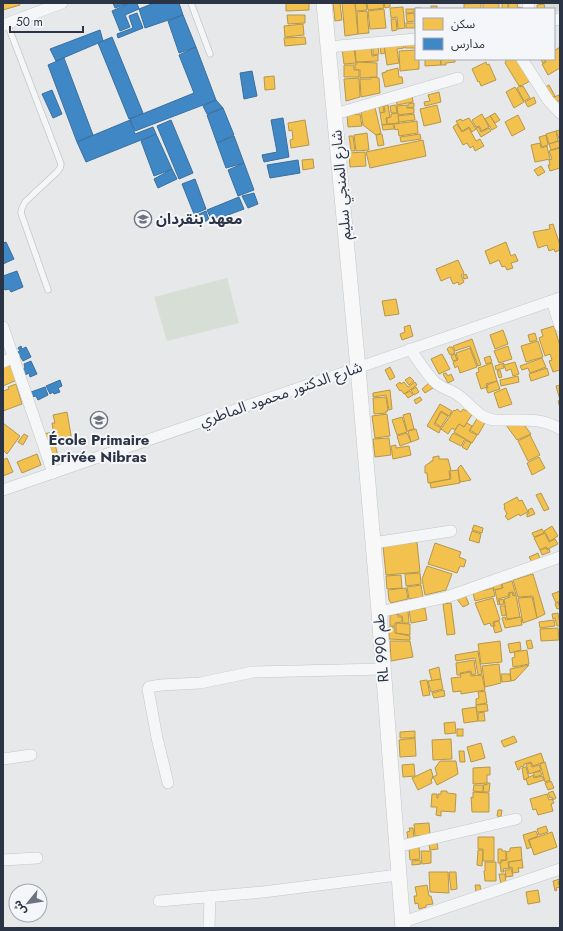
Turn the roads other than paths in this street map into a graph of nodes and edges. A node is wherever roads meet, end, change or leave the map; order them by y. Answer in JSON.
{"nodes":[{"id":1,"x":62,"y":3,"type":"edge"},
{"id":2,"x":191,"y":3,"type":"edge"},
{"id":3,"x":324,"y":3,"type":"edge"},
{"id":4,"x":5,"y":24,"type":"edge"},
{"id":5,"x":415,"y":39,"type":"edge"},
{"id":6,"x":328,"y":47,"type":"junction"},
{"id":7,"x":210,"y":54,"type":"dead end"},
{"id":8,"x":523,"y":60,"type":"edge"},
{"id":9,"x":458,"y":78,"type":"dead end"},
{"id":10,"x":560,"y":113,"type":"edge"},
{"id":11,"x":335,"y":114,"type":"junction"},
{"id":12,"x":48,"y":290,"type":"dead end"},
{"id":13,"x":556,"y":300,"type":"edge"},
{"id":14,"x":560,"y":326,"type":"edge"},
{"id":15,"x":3,"y":327,"type":"edge"},
{"id":16,"x":410,"y":349,"type":"junction"},
{"id":17,"x":14,"y":357,"type":"junction"},
{"id":18,"x":3,"y":362,"type":"edge"},
{"id":19,"x":358,"y":368,"type":"junction"},
{"id":20,"x":560,"y":429,"type":"edge"},
{"id":21,"x":53,"y":473,"type":"junction"},
{"id":22,"x":3,"y":490,"type":"edge"},
{"id":23,"x":451,"y":531,"type":"dead end"},
{"id":24,"x":373,"y":543,"type":"junction"},
{"id":25,"x":560,"y":557,"type":"edge"},
{"id":26,"x":379,"y":612,"type":"junction"},
{"id":27,"x":383,"y":668,"type":"junction"},
{"id":28,"x":31,"y":756,"type":"dead end"},
{"id":29,"x":3,"y":759,"type":"edge"},
{"id":30,"x":168,"y":783,"type":"dead end"},
{"id":31,"x":516,"y":819,"type":"dead end"},
{"id":32,"x":396,"y":847,"type":"junction"},
{"id":33,"x":37,"y":858,"type":"dead end"},
{"id":34,"x":3,"y":860,"type":"edge"},
{"id":35,"x":560,"y":869,"type":"edge"},
{"id":36,"x":398,"y":875,"type":"junction"},
{"id":37,"x":210,"y":896,"type":"junction"},
{"id":38,"x":159,"y":901,"type":"dead end"},
{"id":39,"x":403,"y":925,"type":"edge"},
{"id":40,"x":209,"y":928,"type":"edge"}],
"edges":[{"from":1,"to":4,"type":"street"},
{"from":2,"to":7,"type":"lane"},
{"from":3,"to":6,"type":"street","name":"شارع المنجي سليم"},
{"from":4,"to":12,"type":"lane"},
{"from":5,"to":6,"type":"street"},
{"from":6,"to":11,"type":"street","name":"شارع المنجي سليم"},
{"from":8,"to":10,"type":"street"},
{"from":9,"to":11,"type":"street"},
{"from":11,"to":19,"type":"street","name":"شارع المنجي سليم"},
{"from":13,"to":14,"type":"street"},
{"from":13,"to":16,"type":"street","name":"شارع الدكتور محمود الماطري"},
{"from":15,"to":17,"type":"street"},
{"from":16,"to":19,"type":"street","name":"شارع الدكتور محمود الماطري"},
{"from":16,"to":20,"type":"street"},
{"from":17,"to":18,"type":"street"},
{"from":17,"to":21,"type":"street"},
{"from":19,"to":21,"type":"street","name":"شارع الدكتور محمود الماطري"},
{"from":19,"to":24,"type":"street","name":"RL طم 990"},
{"from":21,"to":22,"type":"street","name":"شارع الدكتور محمود الماطري"},
{"from":23,"to":24,"type":"street"},
{"from":24,"to":26,"type":"street","name":"RL طم 990"},
{"from":25,"to":26,"type":"street"},
{"from":26,"to":27,"type":"street","name":"RL طم 990"},
{"from":27,"to":30,"type":"street"},
{"from":27,"to":32,"type":"street","name":"RL طم 990"},
{"from":28,"to":29,"type":"street"},
{"from":31,"to":32,"type":"street"},
{"from":32,"to":36,"type":"street","name":"RL طم 990"},
{"from":33,"to":34,"type":"street"},
{"from":35,"to":39,"type":"street"},
{"from":36,"to":37,"type":"street"},
{"from":36,"to":39,"type":"street","name":"RL طم 990"},
{"from":37,"to":38,"type":"street"},
{"from":37,"to":40,"type":"street"}]}
